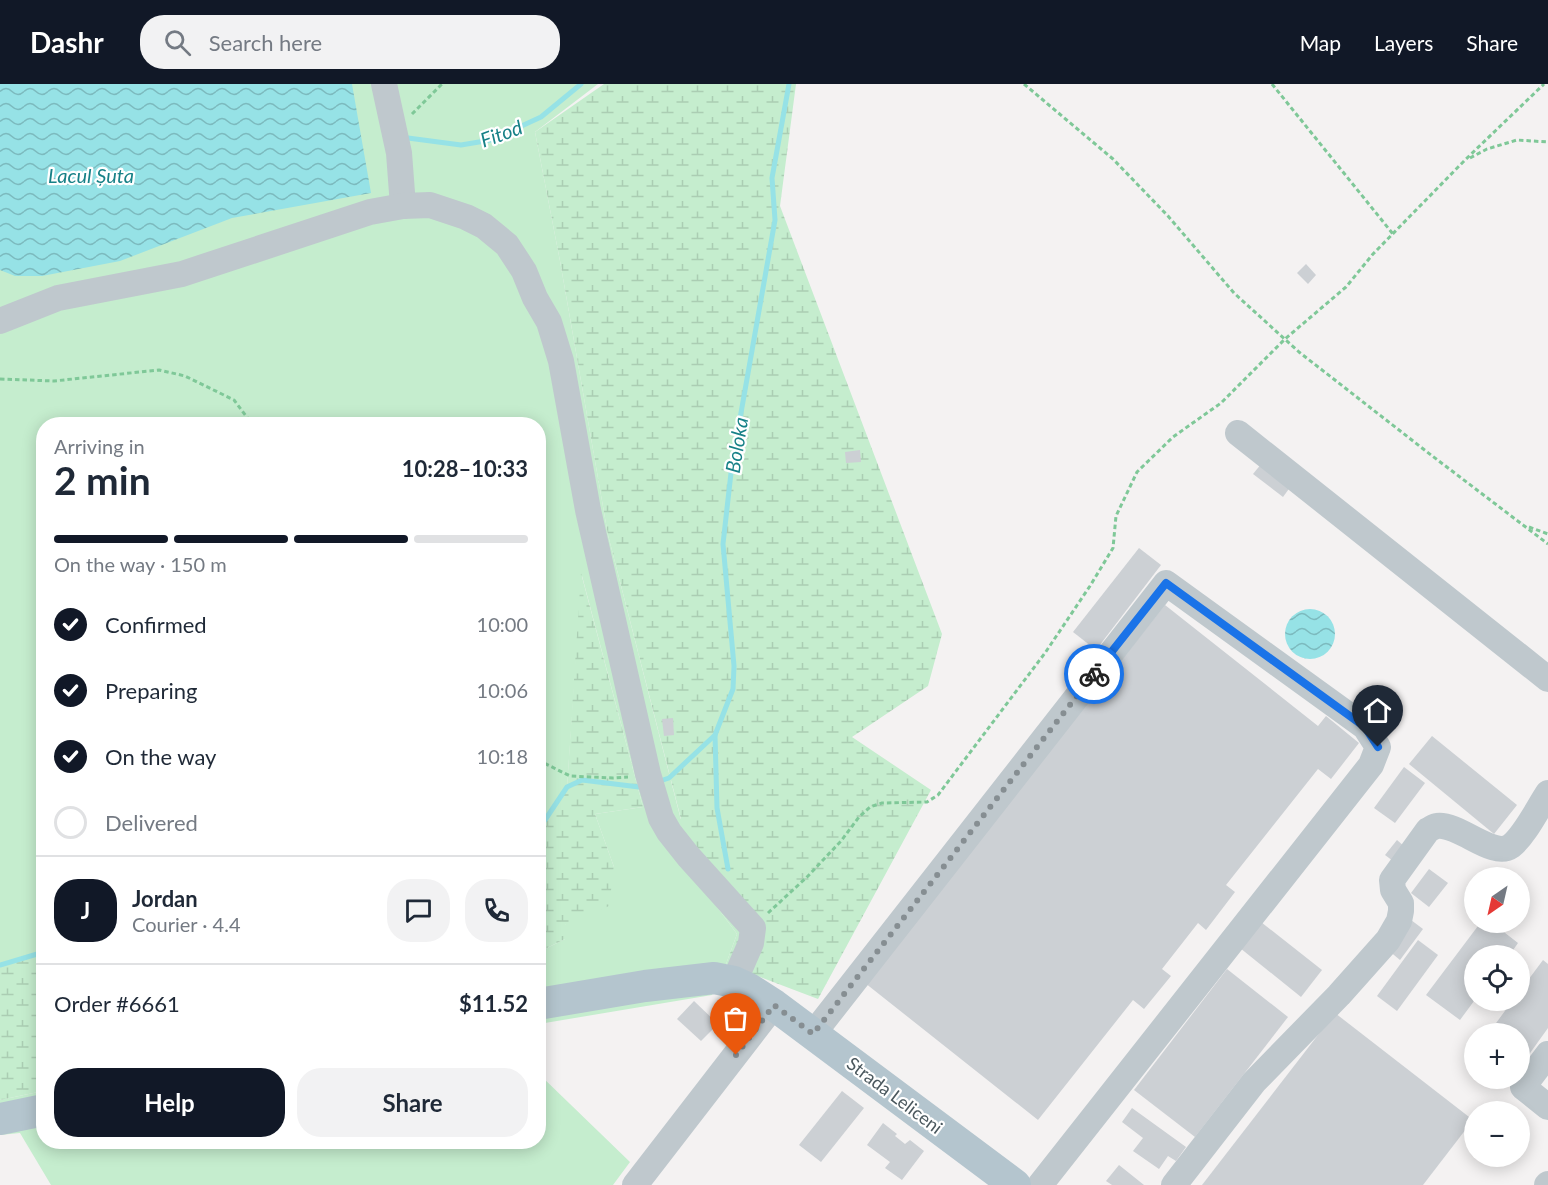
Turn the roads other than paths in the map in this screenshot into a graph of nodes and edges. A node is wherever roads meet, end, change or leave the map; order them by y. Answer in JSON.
{"nodes":[{"id":1,"x":384,"y":84,"type":"edge"},
{"id":2,"x":403,"y":206,"type":"junction"},
{"id":3,"x":0,"y":321,"type":"edge"},
{"id":4,"x":1238,"y":433,"type":"dead end"},
{"id":5,"x":1548,"y":679,"type":"edge"},
{"id":6,"x":1543,"y":801,"type":"edge"},
{"id":7,"x":734,"y":982,"type":"junction"},
{"id":8,"x":546,"y":1003,"type":"edge"},
{"id":9,"x":774,"y":1005,"type":"junction"},
{"id":10,"x":813,"y":1034,"type":"junction"},
{"id":11,"x":1548,"y":1054,"type":"edge"},
{"id":12,"x":1548,"y":1107,"type":"edge"},
{"id":13,"x":36,"y":1112,"type":"edge"},
{"id":14,"x":0,"y":1119,"type":"edge"},
{"id":15,"x":635,"y":1185,"type":"edge"},
{"id":16,"x":1015,"y":1185,"type":"edge"},
{"id":17,"x":1040,"y":1185,"type":"edge"},
{"id":18,"x":1174,"y":1185,"type":"edge"}],
"edges":[{"from":1,"to":2,"type":"street"},
{"from":2,"to":3,"type":"street"},
{"from":2,"to":7,"type":"street"},
{"from":4,"to":5,"type":"street"},
{"from":6,"to":18,"type":"street"},
{"from":7,"to":8,"type":"main road","name":"Strada Leliceni"},
{"from":7,"to":9,"type":"main road","name":"Strada Leliceni"},
{"from":9,"to":10,"type":"main road","name":"Strada Leliceni"},
{"from":9,"to":15,"type":"street"},
{"from":10,"to":16,"type":"main road","name":"Strada Leliceni"},
{"from":10,"to":17,"type":"street"},
{"from":11,"to":12,"type":"street"},
{"from":13,"to":14,"type":"main road"}]}
